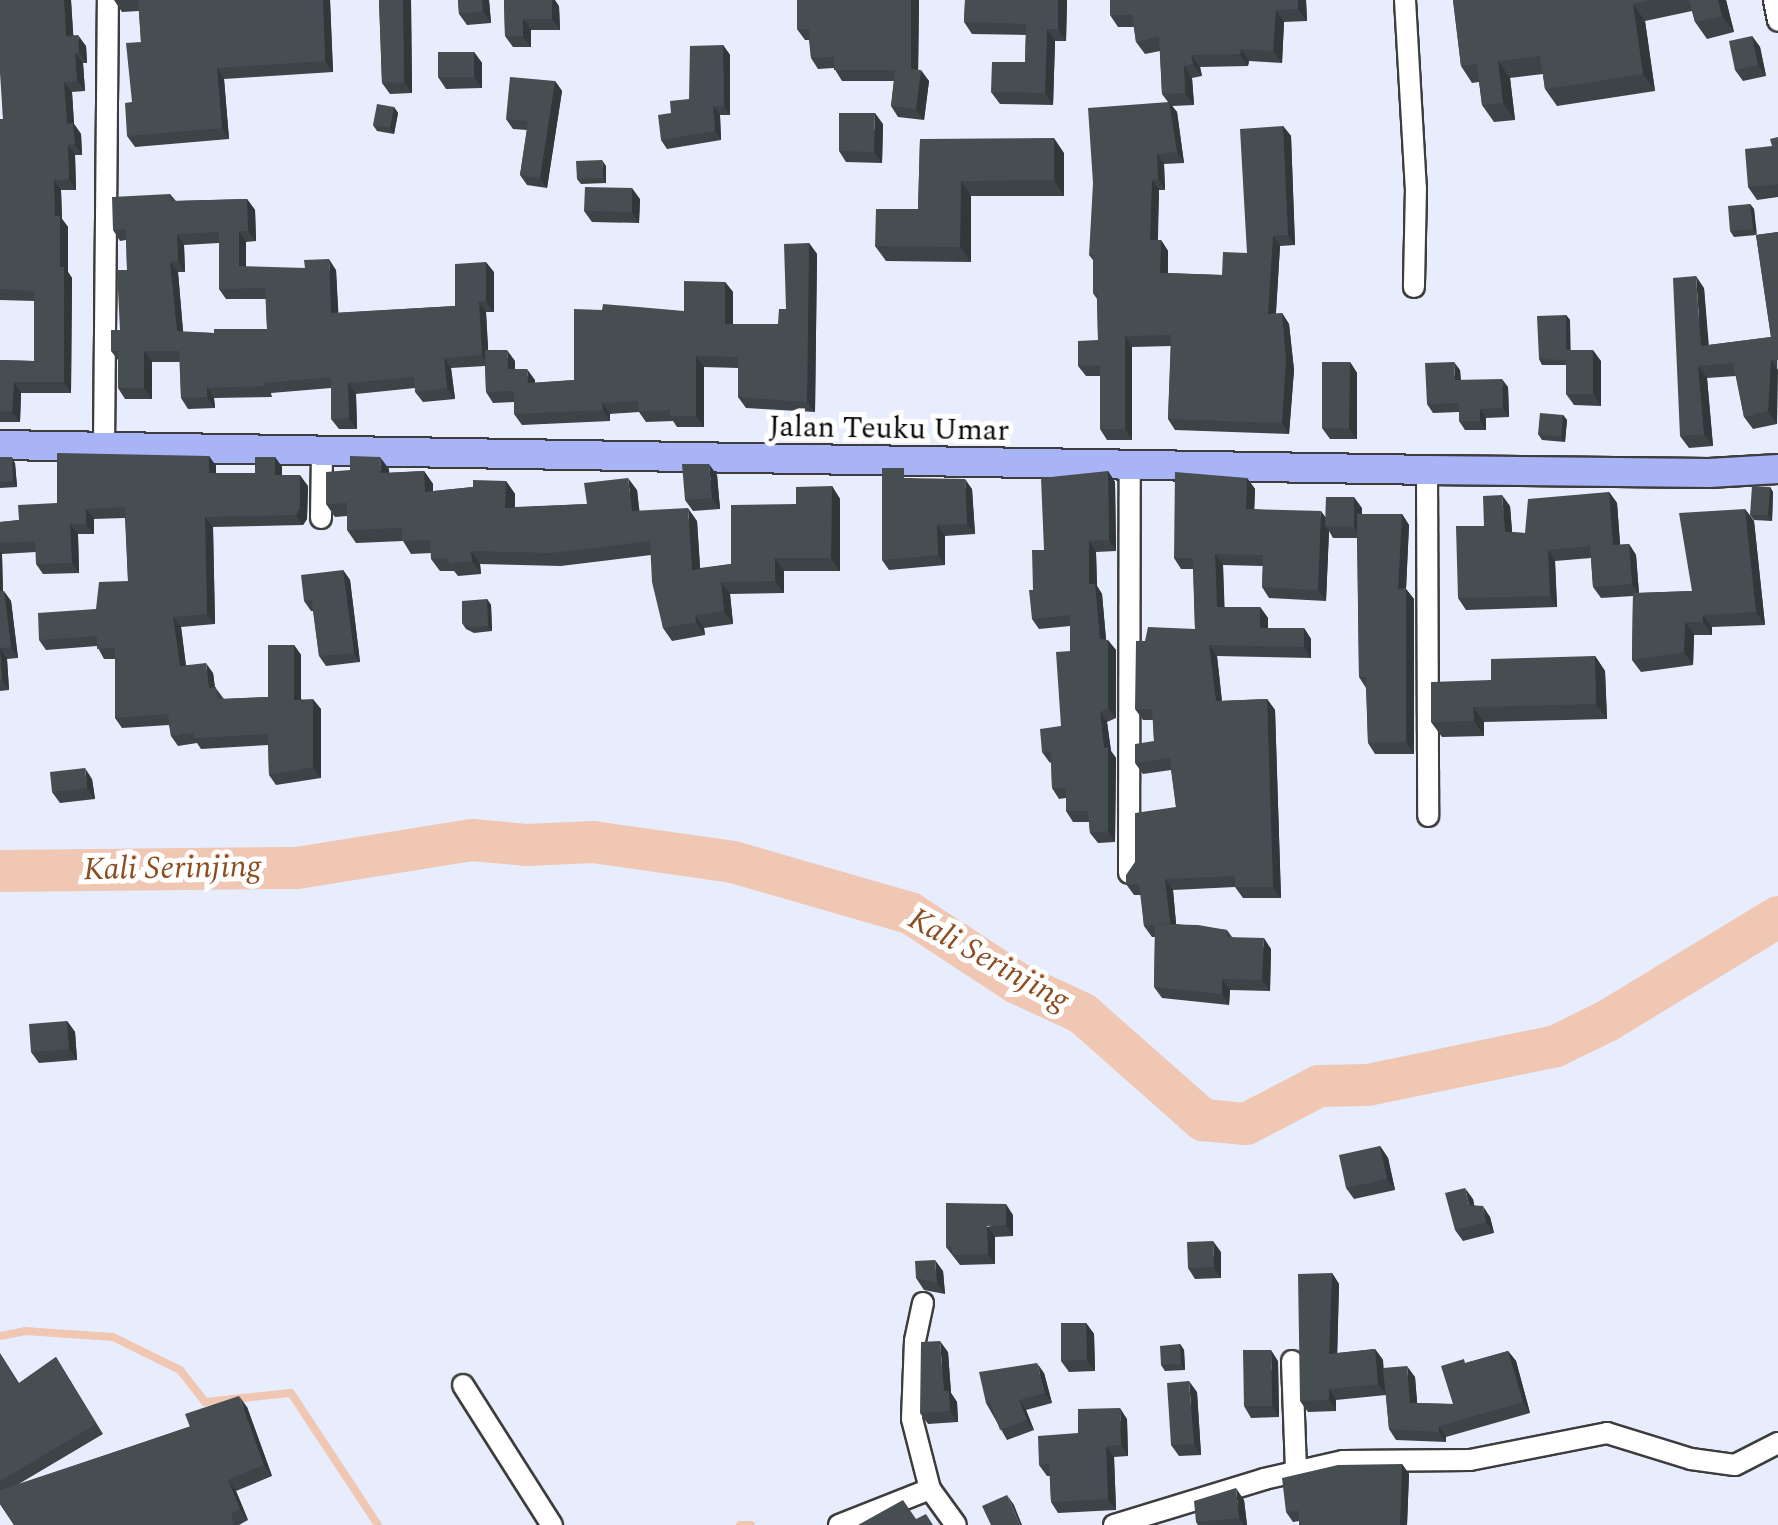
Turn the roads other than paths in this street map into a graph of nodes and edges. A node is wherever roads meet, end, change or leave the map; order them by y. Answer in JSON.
{"nodes":[{"id":1,"x":108,"y":0,"type":"edge"},
{"id":2,"x":1404,"y":0,"type":"edge"},
{"id":3,"x":1774,"y":0,"type":"edge"},
{"id":4,"x":1778,"y":20,"type":"edge"},
{"id":5,"x":1414,"y":288,"type":"dead end"},
{"id":6,"x":0,"y":445,"type":"edge"},
{"id":7,"x":104,"y":447,"type":"junction"},
{"id":8,"x":322,"y":452,"type":"junction"},
{"id":9,"x":1130,"y":465,"type":"junction"},
{"id":10,"x":1778,"y":469,"type":"edge"},
{"id":11,"x":1427,"y":470,"type":"junction"},
{"id":12,"x":322,"y":518,"type":"edge"},
{"id":13,"x":1428,"y":816,"type":"dead end"},
{"id":14,"x":1129,"y":873,"type":"edge"},
{"id":15,"x":923,"y":1303,"type":"dead end"},
{"id":16,"x":1292,"y":1361,"type":"dead end"},
{"id":17,"x":463,"y":1384,"type":"dead end"},
{"id":18,"x":1778,"y":1443,"type":"edge"},
{"id":19,"x":1296,"y":1472,"type":"junction"},
{"id":20,"x":930,"y":1488,"type":"junction"},
{"id":21,"x":552,"y":1525,"type":"edge"},
{"id":22,"x":838,"y":1525,"type":"edge"},
{"id":23,"x":956,"y":1525,"type":"edge"},
{"id":24,"x":1114,"y":1525,"type":"edge"}],
"edges":[{"from":1,"to":7,"type":"street"},
{"from":2,"to":5,"type":"street"},
{"from":3,"to":4,"type":"street"},
{"from":6,"to":7,"type":"main road","name":"Jalan Teuku Umar"},
{"from":7,"to":8,"type":"main road","name":"Jalan Teuku Umar"},
{"from":8,"to":9,"type":"main road","name":"Jalan Teuku Umar"},
{"from":8,"to":12,"type":"street"},
{"from":9,"to":11,"type":"main road","name":"Jalan Teuku Umar"},
{"from":9,"to":14,"type":"street"},
{"from":10,"to":11,"type":"main road","name":"Jalan Teuku Umar"},
{"from":11,"to":13,"type":"street"},
{"from":15,"to":20,"type":"street"},
{"from":16,"to":19,"type":"street"},
{"from":17,"to":21,"type":"street"},
{"from":18,"to":19,"type":"street"},
{"from":19,"to":24,"type":"street"},
{"from":20,"to":22,"type":"street"},
{"from":20,"to":23,"type":"street"}]}
